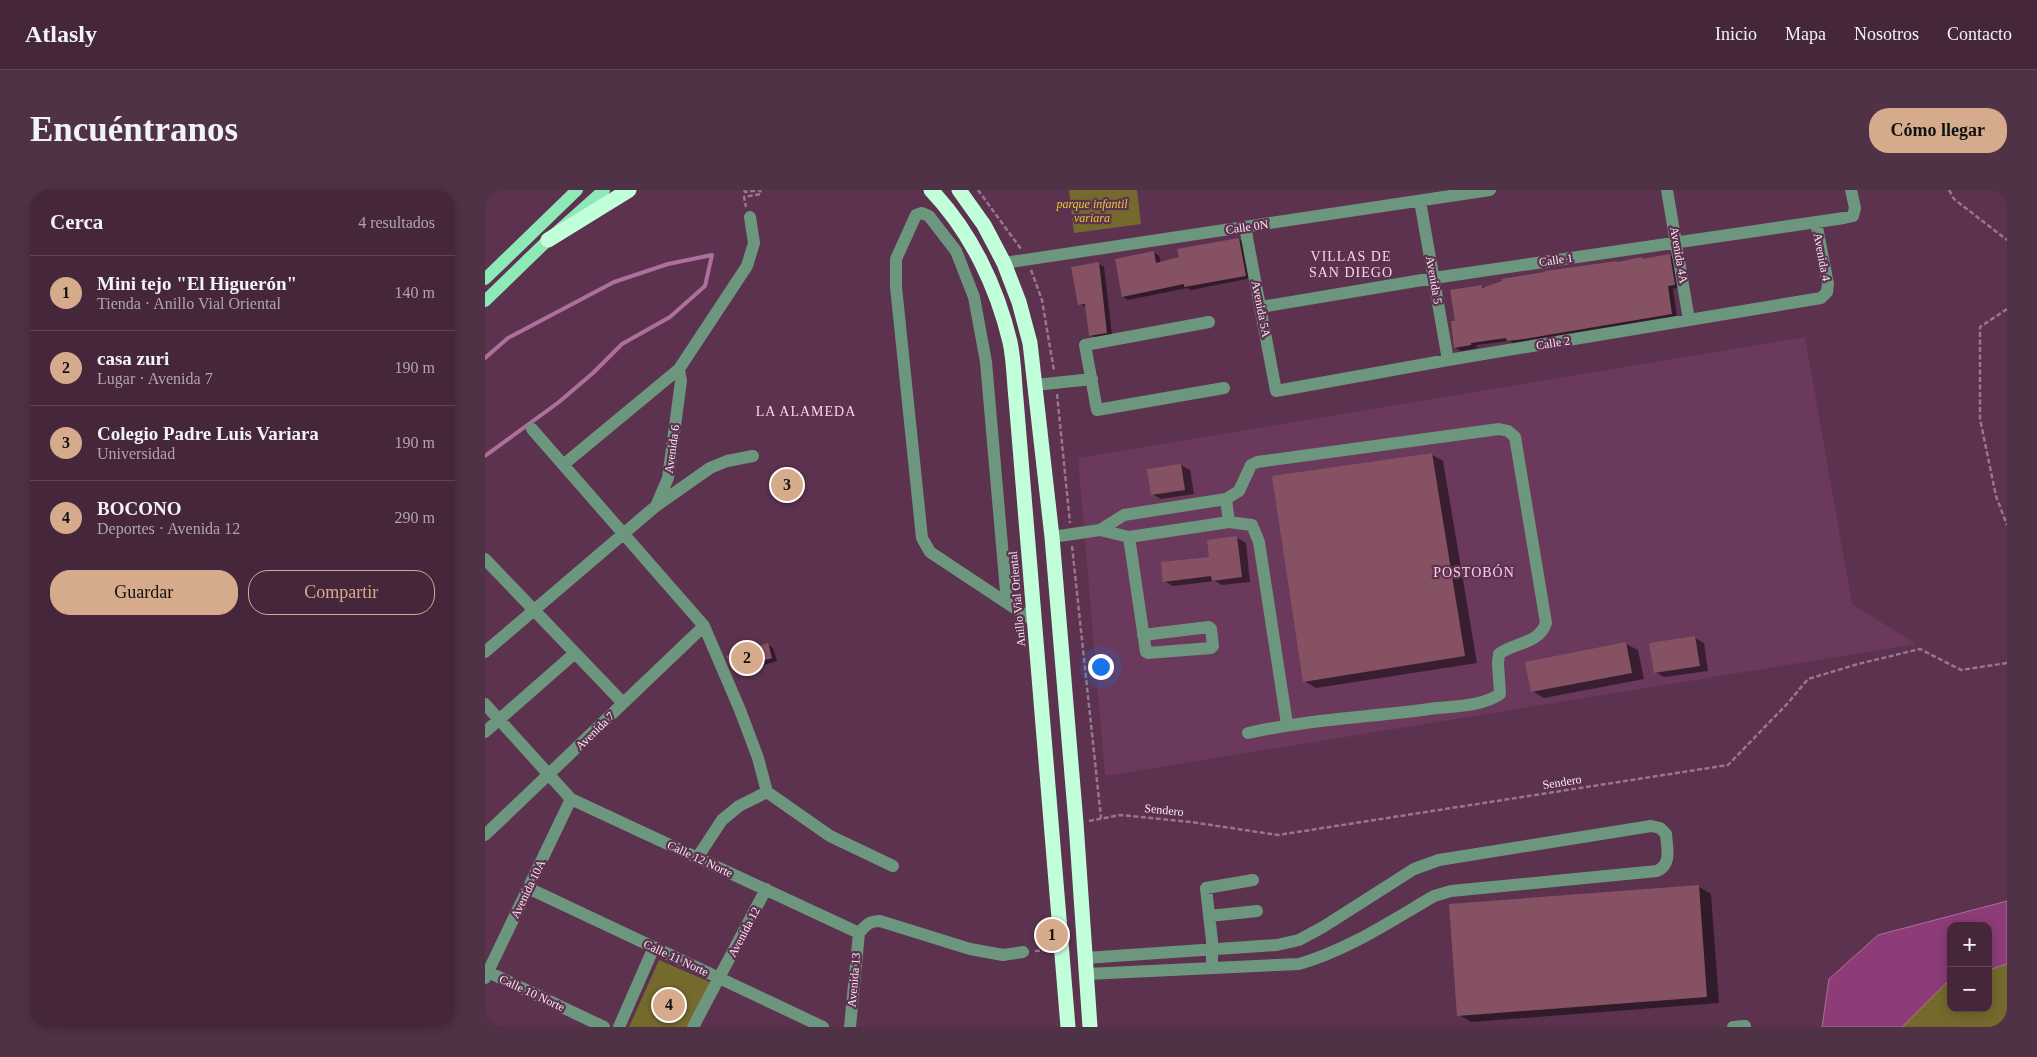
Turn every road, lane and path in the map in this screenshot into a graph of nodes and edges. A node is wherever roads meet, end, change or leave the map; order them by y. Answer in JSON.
{"nodes":[{"id":1,"x":577,"y":190,"type":"edge"},
{"id":2,"x":604,"y":190,"type":"edge"},
{"id":3,"x":629,"y":190,"type":"edge"},
{"id":4,"x":744,"y":190,"type":"edge"},
{"id":5,"x":959,"y":190,"type":"edge"},
{"id":6,"x":978,"y":190,"type":"edge"},
{"id":7,"x":1489,"y":190,"type":"edge"},
{"id":8,"x":1667,"y":190,"type":"edge"},
{"id":9,"x":1851,"y":190,"type":"edge"},
{"id":10,"x":1949,"y":190,"type":"edge"},
{"id":11,"x":2000,"y":190,"type":"edge"},
{"id":12,"x":932,"y":191,"type":"edge"},
{"id":13,"x":2007,"y":194,"type":"edge"},
{"id":14,"x":1420,"y":201,"type":"junction"},
{"id":15,"x":750,"y":217,"type":"joint"},
{"id":16,"x":1816,"y":222,"type":"junction"},
{"id":17,"x":1245,"y":227,"type":"junction"},
{"id":18,"x":549,"y":240,"type":"junction"},
{"id":19,"x":2007,"y":240,"type":"edge"},
{"id":20,"x":1677,"y":242,"type":"junction"},
{"id":21,"x":1028,"y":259,"type":"junction"},
{"id":22,"x":1004,"y":263,"type":"junction"},
{"id":23,"x":1434,"y":278,"type":"junction"},
{"id":24,"x":485,"y":279,"type":"edge"},
{"id":25,"x":1827,"y":292,"type":"joint"},
{"id":26,"x":485,"y":301,"type":"edge"},
{"id":27,"x":1261,"y":307,"type":"junction"},
{"id":28,"x":2007,"y":309,"type":"edge"},
{"id":29,"x":1689,"y":320,"type":"junction"},
{"id":30,"x":1209,"y":322,"type":"dead end"},
{"id":31,"x":1448,"y":360,"type":"junction"},
{"id":32,"x":679,"y":369,"type":"junction"},
{"id":33,"x":1091,"y":379,"type":"junction"},
{"id":34,"x":1056,"y":383,"type":"junction"},
{"id":35,"x":1035,"y":385,"type":"junction"},
{"id":36,"x":1224,"y":388,"type":"dead end"},
{"id":37,"x":1276,"y":391,"type":"joint"},
{"id":38,"x":532,"y":429,"type":"dead end"},
{"id":39,"x":753,"y":456,"type":"dead end"},
{"id":40,"x":563,"y":465,"type":"junction"},
{"id":41,"x":1226,"y":499,"type":"junction"},
{"id":42,"x":656,"y":506,"type":"junction"},
{"id":43,"x":1229,"y":522,"type":"junction"},
{"id":44,"x":2007,"y":525,"type":"edge"},
{"id":45,"x":1100,"y":530,"type":"junction"},
{"id":46,"x":623,"y":534,"type":"junction"},
{"id":47,"x":1071,"y":534,"type":"junction"},
{"id":48,"x":1052,"y":537,"type":"junction"},
{"id":49,"x":1129,"y":537,"type":"junction"},
{"id":50,"x":485,"y":559,"type":"edge"},
{"id":51,"x":1007,"y":603,"type":"junction"},
{"id":52,"x":534,"y":610,"type":"junction"},
{"id":53,"x":1034,"y":621,"type":"junction"},
{"id":54,"x":704,"y":626,"type":"junction"},
{"id":55,"x":1143,"y":635,"type":"junction"},
{"id":56,"x":485,"y":652,"type":"edge"},
{"id":57,"x":575,"y":653,"type":"junction"},
{"id":58,"x":2007,"y":663,"type":"edge"},
{"id":59,"x":623,"y":702,"type":"junction"},
{"id":60,"x":485,"y":704,"type":"edge"},
{"id":61,"x":499,"y":719,"type":"junction"},
{"id":62,"x":1287,"y":724,"type":"junction"},
{"id":63,"x":485,"y":732,"type":"edge"},
{"id":64,"x":1248,"y":733,"type":"dead end"},
{"id":65,"x":549,"y":775,"type":"junction"},
{"id":66,"x":767,"y":792,"type":"junction"},
{"id":67,"x":571,"y":800,"type":"junction"},
{"id":68,"x":1101,"y":818,"type":"junction"},
{"id":69,"x":1076,"y":823,"type":"junction"},
{"id":70,"x":485,"y":835,"type":"edge"},
{"id":71,"x":697,"y":858,"type":"junction"},
{"id":72,"x":893,"y":866,"type":"dead end"},
{"id":73,"x":1253,"y":880,"type":"dead end"},
{"id":74,"x":528,"y":888,"type":"junction"},
{"id":75,"x":766,"y":890,"type":"junction"},
{"id":76,"x":1257,"y":911,"type":"dead end"},
{"id":77,"x":1209,"y":916,"type":"junction"},
{"id":78,"x":859,"y":933,"type":"junction"},
{"id":79,"x":1277,"y":945,"type":"junction"},
{"id":80,"x":654,"y":948,"type":"junction"},
{"id":81,"x":1061,"y":949,"type":"junction"},
{"id":82,"x":1212,"y":949,"type":"junction"},
{"id":83,"x":1023,"y":952,"type":"joint"},
{"id":84,"x":1085,"y":958,"type":"junction"},
{"id":85,"x":1279,"y":966,"type":"junction"},
{"id":86,"x":1212,"y":968,"type":"junction"},
{"id":87,"x":1087,"y":974,"type":"junction"},
{"id":88,"x":486,"y":975,"type":"edge"},
{"id":89,"x":719,"y":978,"type":"junction"},
{"id":90,"x":1745,"y":1026,"type":"edge"},
{"id":91,"x":604,"y":1027,"type":"edge"},
{"id":92,"x":619,"y":1027,"type":"edge"},
{"id":93,"x":693,"y":1027,"type":"edge"},
{"id":94,"x":823,"y":1027,"type":"edge"},
{"id":95,"x":850,"y":1027,"type":"edge"},
{"id":96,"x":1068,"y":1027,"type":"edge"},
{"id":97,"x":1090,"y":1027,"type":"edge"},
{"id":98,"x":1733,"y":1027,"type":"edge"}],
"edges":[{"from":1,"to":24,"type":"main road"},
{"from":2,"to":18,"type":"main road"},
{"from":3,"to":18,"type":"highway"},
{"from":4,"to":15,"type":"path"},
{"from":5,"to":22,"type":"highway"},
{"from":6,"to":21,"type":"path"},
{"from":7,"to":14,"type":"street","name":"Calle 0N"},
{"from":8,"to":20,"type":"street","name":"Avenida 4A"},
{"from":9,"to":16,"type":"street","name":"Calle 1"},
{"from":10,"to":19,"type":"path"},
{"from":11,"to":13,"type":"path"},
{"from":12,"to":53,"type":"highway","name":"Anillo Vial Oriental"},
{"from":14,"to":17,"type":"street","name":"Calle 0N"},
{"from":14,"to":23,"type":"street","name":"Avenida 5"},
{"from":15,"to":32,"type":"street"},
{"from":16,"to":20,"type":"street","name":"Calle 1"},
{"from":16,"to":25,"type":"street","name":"Avenida 4"},
{"from":17,"to":21,"type":"street","name":"Calle 0N"},
{"from":17,"to":27,"type":"street","name":"Avenida 5A"},
{"from":18,"to":26,"type":"main road"},
{"from":20,"to":23,"type":"street","name":"Calle 1"},
{"from":20,"to":29,"type":"street","name":"Avenida 4A"},
{"from":21,"to":22,"type":"street","name":"Calle 0N"},
{"from":21,"to":34,"type":"path"},
{"from":22,"to":35,"type":"highway"},
{"from":23,"to":27,"type":"street","name":"Calle 1"},
{"from":23,"to":31,"type":"street","name":"Avenida 5"},
{"from":25,"to":29,"type":"street","name":"Calle 2"},
{"from":27,"to":37,"type":"street","name":"Avenida 5A"},
{"from":28,"to":44,"type":"path"},
{"from":29,"to":31,"type":"street","name":"Calle 2"},
{"from":30,"to":33,"type":"street"},
{"from":31,"to":37,"type":"street","name":"Calle 2"},
{"from":32,"to":40,"type":"street"},
{"from":32,"to":42,"type":"street","name":"Avenida 6"},
{"from":33,"to":34,"type":"street"},
{"from":33,"to":36,"type":"street"},
{"from":34,"to":35,"type":"street"},
{"from":34,"to":47,"type":"path"},
{"from":35,"to":48,"type":"highway"},
{"from":38,"to":40,"type":"street"},
{"from":39,"to":42,"type":"street"},
{"from":40,"to":46,"type":"street"},
{"from":41,"to":43,"type":"street"},
{"from":41,"to":45,"type":"street"},
{"from":41,"to":62,"type":"street"},
{"from":42,"to":46,"type":"street","name":"Avenida 6"},
{"from":43,"to":49,"type":"street"},
{"from":43,"to":62,"type":"street"},
{"from":45,"to":47,"type":"street"},
{"from":45,"to":49,"type":"street"},
{"from":46,"to":52,"type":"street","name":"Avenida 6"},
{"from":46,"to":54,"type":"street"},
{"from":47,"to":48,"type":"street"},
{"from":47,"to":68,"type":"path"},
{"from":48,"to":69,"type":"highway"},
{"from":49,"to":55,"type":"street"},
{"from":50,"to":52,"type":"street"},
{"from":51,"to":51,"type":"street"},
{"from":51,"to":53,"type":"street"},
{"from":52,"to":56,"type":"street","name":"Avenida 6"},
{"from":52,"to":57,"type":"street"},
{"from":53,"to":81,"type":"highway","name":"Anillo Vial Oriental"},
{"from":54,"to":59,"type":"street","name":"Avenida 7"},
{"from":54,"to":66,"type":"street"},
{"from":55,"to":55,"type":"street"},
{"from":57,"to":59,"type":"street"},
{"from":57,"to":61,"type":"street"},
{"from":58,"to":68,"type":"path","name":"Sendero"},
{"from":59,"to":65,"type":"street","name":"Avenida 7"},
{"from":60,"to":61,"type":"street","name":"Calle 12 Norte"},
{"from":61,"to":63,"type":"street"},
{"from":61,"to":65,"type":"street","name":"Calle 12 Norte"},
{"from":62,"to":64,"type":"street"},
{"from":65,"to":67,"type":"street","name":"Calle 12 Norte"},
{"from":65,"to":70,"type":"street","name":"Avenida 7"},
{"from":66,"to":71,"type":"street"},
{"from":66,"to":72,"type":"street"},
{"from":67,"to":71,"type":"street","name":"Calle 12 Norte"},
{"from":67,"to":74,"type":"street","name":"Avenida 10A"},
{"from":68,"to":69,"type":"path","name":"Sendero"},
{"from":69,"to":84,"type":"highway"},
{"from":71,"to":75,"type":"street","name":"Calle 12 Norte"},
{"from":73,"to":77,"type":"street"},
{"from":74,"to":80,"type":"street","name":"Calle 11 Norte"},
{"from":74,"to":88,"type":"street","name":"Avenida 10A"},
{"from":75,"to":78,"type":"street","name":"Calle 12 Norte"},
{"from":75,"to":89,"type":"street","name":"Avenida 12"},
{"from":76,"to":77,"type":"street"},
{"from":77,"to":82,"type":"street"},
{"from":78,"to":83,"type":"street"},
{"from":78,"to":95,"type":"street","name":"Avenida 13"},
{"from":79,"to":82,"type":"street"},
{"from":79,"to":85,"type":"street"},
{"from":79,"to":85,"type":"street"},
{"from":80,"to":89,"type":"street","name":"Calle 11 Norte"},
{"from":80,"to":92,"type":"street"},
{"from":81,"to":83,"type":"path"},
{"from":81,"to":96,"type":"highway","name":"Anillo Vial Oriental"},
{"from":82,"to":84,"type":"street"},
{"from":82,"to":86,"type":"street"},
{"from":84,"to":87,"type":"highway"},
{"from":85,"to":86,"type":"street"},
{"from":86,"to":87,"type":"street"},
{"from":87,"to":97,"type":"highway"},
{"from":88,"to":91,"type":"street","name":"Calle 10 Norte"},
{"from":89,"to":93,"type":"street","name":"Avenida 12"},
{"from":89,"to":94,"type":"street","name":"Calle 11 Norte"},
{"from":90,"to":98,"type":"street"}]}
